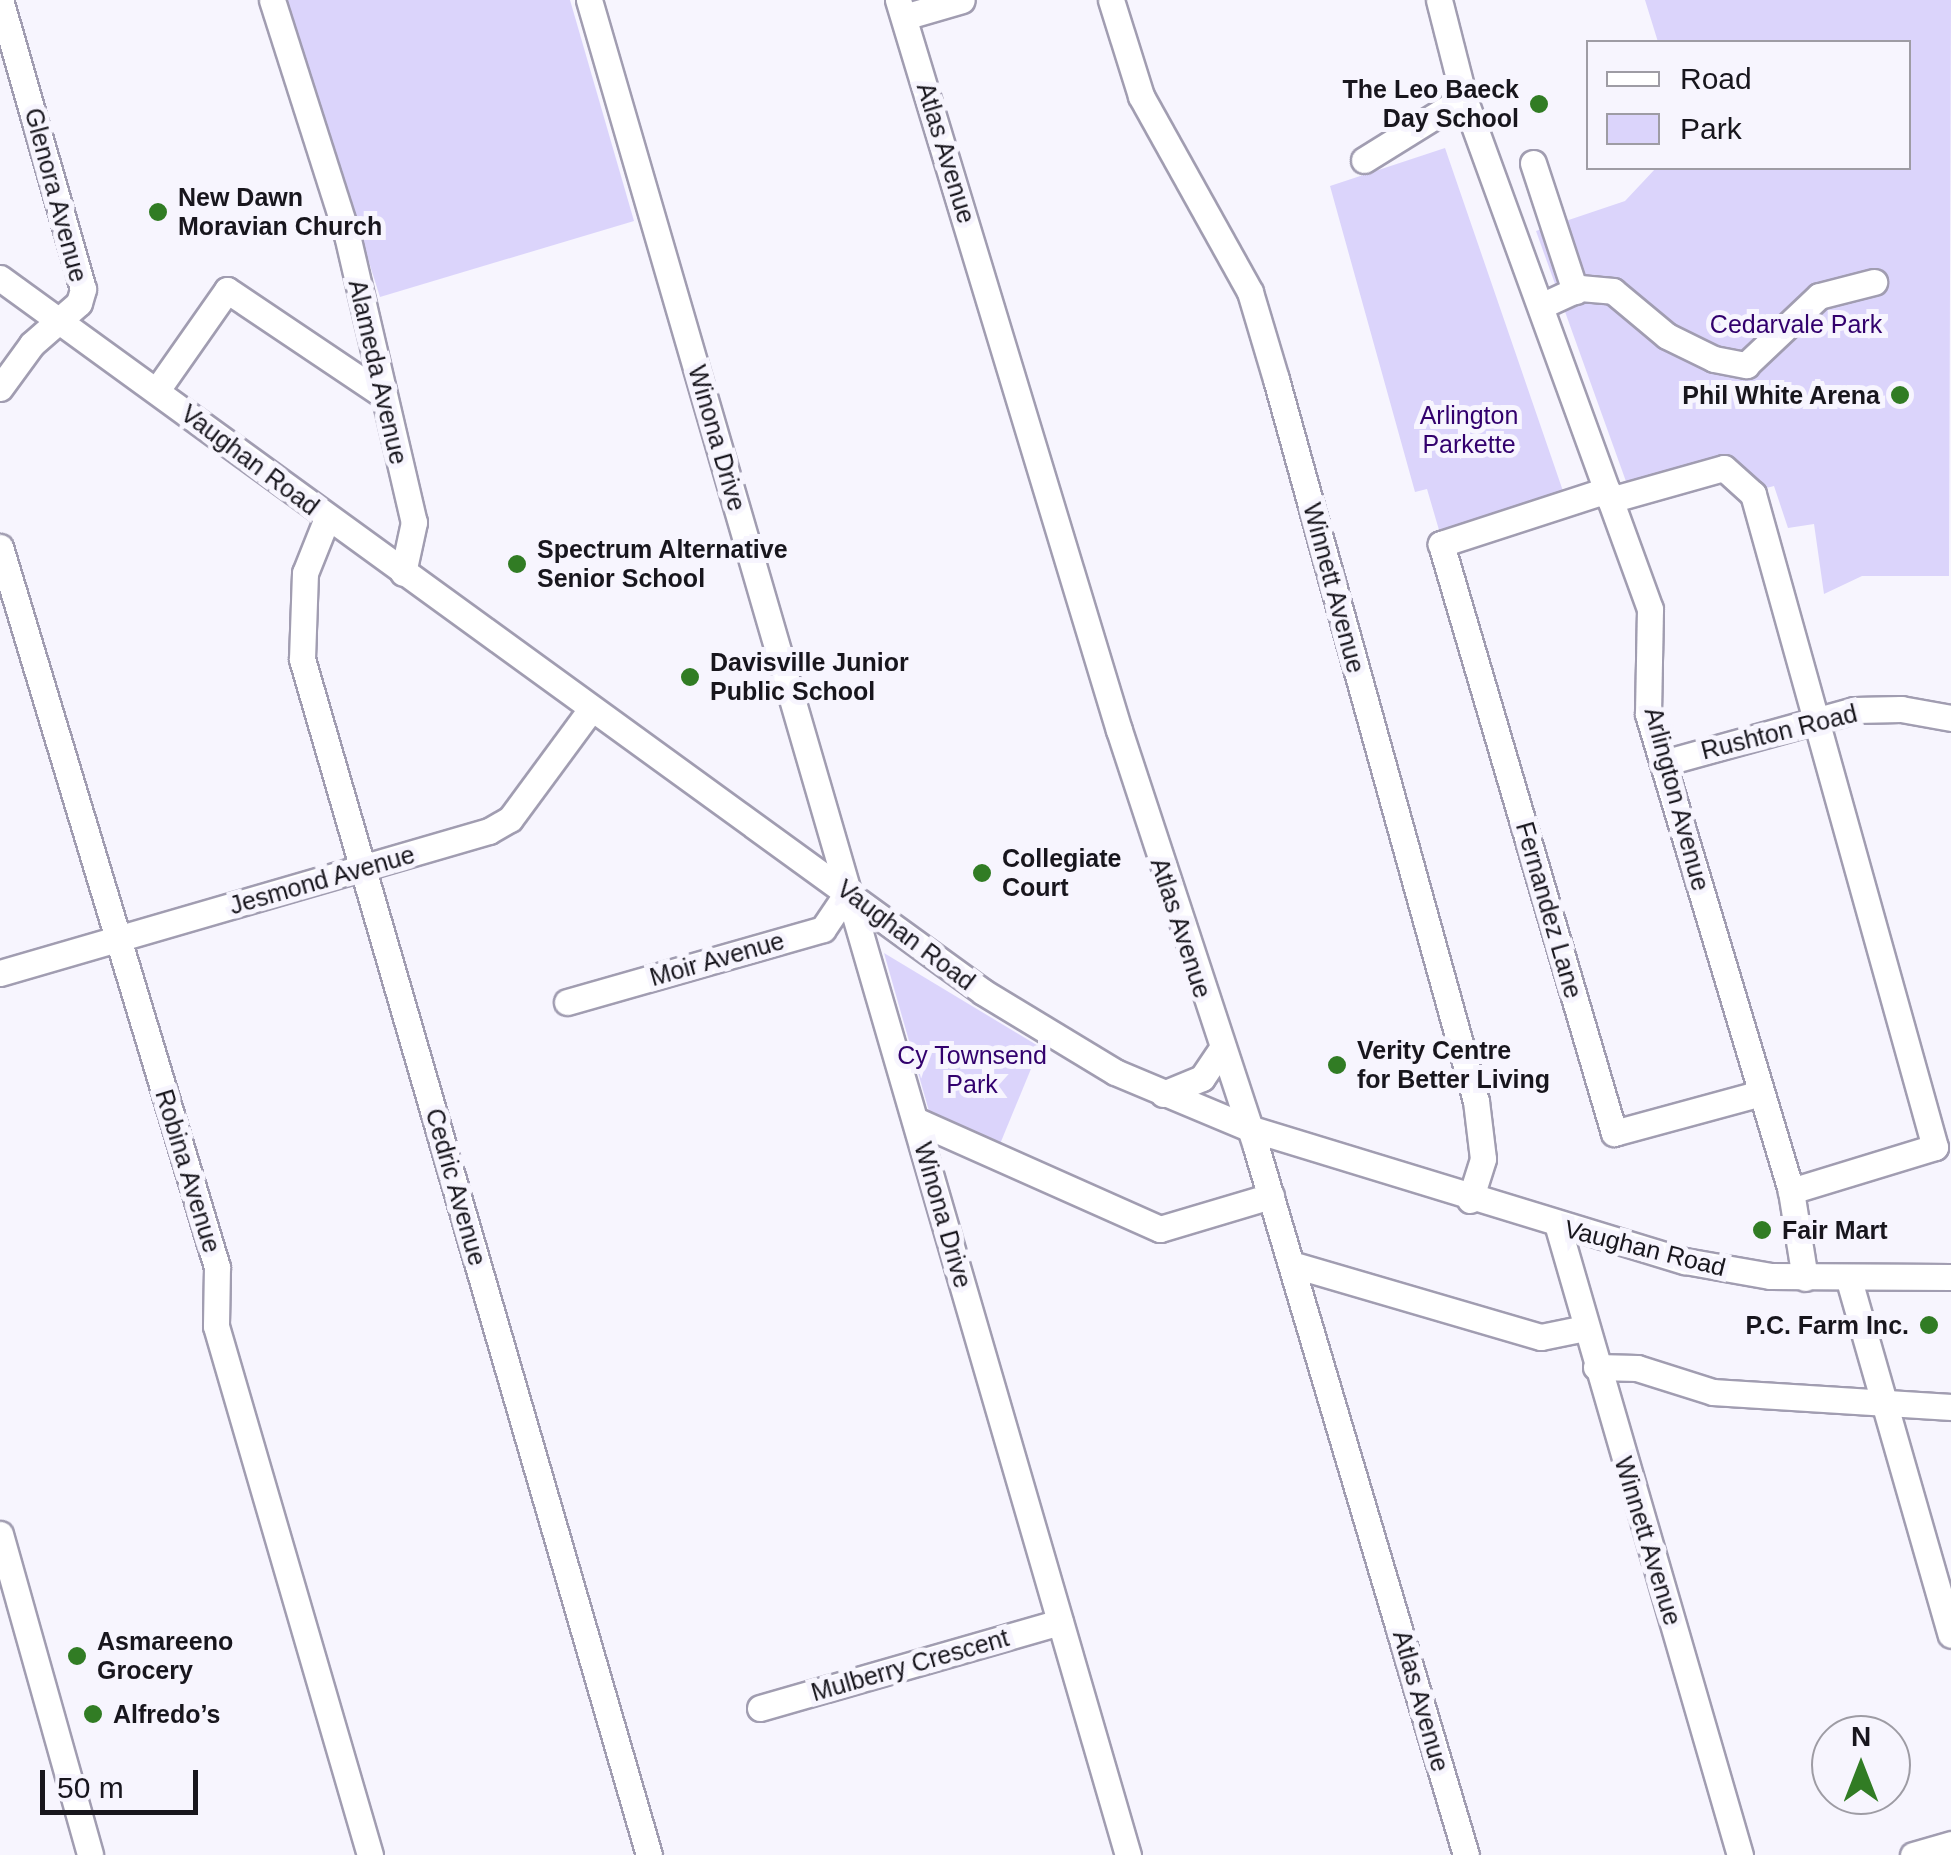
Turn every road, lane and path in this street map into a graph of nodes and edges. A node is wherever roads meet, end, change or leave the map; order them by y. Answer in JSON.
{"nodes":[{"id":1,"x":0,"y":0,"type":"edge"},
{"id":2,"x":272,"y":0,"type":"edge"},
{"id":3,"x":589,"y":0,"type":"edge"},
{"id":4,"x":962,"y":0,"type":"edge"},
{"id":5,"x":1111,"y":0,"type":"edge"},
{"id":6,"x":1438,"y":0,"type":"edge"},
{"id":7,"x":901,"y":8,"type":"edge"},
{"id":8,"x":6,"y":38,"type":"edge"},
{"id":9,"x":1464,"y":98,"type":"junction"},
{"id":10,"x":1364,"y":160,"type":"dead end"},
{"id":11,"x":1533,"y":163,"type":"dead end"},
{"id":12,"x":0,"y":278,"type":"edge"},
{"id":13,"x":1874,"y":282,"type":"dead end"},
{"id":14,"x":1575,"y":291,"type":"junction"},
{"id":15,"x":1540,"y":306,"type":"junction"},
{"id":16,"x":56,"y":322,"type":"junction"},
{"id":17,"x":0,"y":388,"type":"edge"},
{"id":18,"x":157,"y":390,"type":"junction"},
{"id":19,"x":383,"y":395,"type":"junction"},
{"id":20,"x":1609,"y":495,"type":"junction"},
{"id":21,"x":327,"y":518,"type":"junction"},
{"id":22,"x":0,"y":548,"type":"edge"},
{"id":23,"x":403,"y":574,"type":"junction"},
{"id":24,"x":591,"y":709,"type":"junction"},
{"id":25,"x":1951,"y":718,"type":"edge"},
{"id":26,"x":1817,"y":719,"type":"junction"},
{"id":27,"x":1667,"y":762,"type":"junction"},
{"id":28,"x":364,"y":869,"type":"junction"},
{"id":29,"x":848,"y":892,"type":"junction"},
{"id":30,"x":117,"y":939,"type":"junction"},
{"id":31,"x":0,"y":973,"type":"edge"},
{"id":32,"x":567,"y":1002,"type":"dead end"},
{"id":33,"x":1220,"y":1051,"type":"junction"},
{"id":34,"x":1163,"y":1094,"type":"junction"},
{"id":35,"x":1758,"y":1094,"type":"junction"},
{"id":36,"x":915,"y":1120,"type":"junction"},
{"id":37,"x":1250,"y":1128,"type":"junction"},
{"id":38,"x":1790,"y":1191,"type":"junction"},
{"id":39,"x":1271,"y":1196,"type":"junction"},
{"id":40,"x":1470,"y":1200,"type":"junction"},
{"id":41,"x":1558,"y":1227,"type":"junction"},
{"id":42,"x":1291,"y":1264,"type":"junction"},
{"id":43,"x":1951,"y":1277,"type":"edge"},
{"id":44,"x":1806,"y":1278,"type":"junction"},
{"id":45,"x":1848,"y":1280,"type":"junction"},
{"id":46,"x":1585,"y":1328,"type":"junction"},
{"id":47,"x":1596,"y":1368,"type":"junction"},
{"id":48,"x":1883,"y":1406,"type":"junction"},
{"id":49,"x":1951,"y":1407,"type":"edge"},
{"id":50,"x":0,"y":1534,"type":"edge"},
{"id":51,"x":1060,"y":1622,"type":"junction"},
{"id":52,"x":1951,"y":1635,"type":"edge"},
{"id":53,"x":760,"y":1708,"type":"dead end"},
{"id":54,"x":1951,"y":1844,"type":"edge"},
{"id":55,"x":90,"y":1855,"type":"edge"},
{"id":56,"x":370,"y":1855,"type":"edge"},
{"id":57,"x":650,"y":1855,"type":"edge"},
{"id":58,"x":1128,"y":1855,"type":"edge"},
{"id":59,"x":1466,"y":1855,"type":"edge"},
{"id":60,"x":1740,"y":1855,"type":"edge"},
{"id":61,"x":1913,"y":1855,"type":"edge"}],
"edges":[{"from":1,"to":8,"type":"street","name":"Glenora Avenue"},
{"from":2,"to":19,"type":"street","name":"Alameda Avenue"},
{"from":3,"to":29,"type":"street","name":"Winona Drive"},
{"from":4,"to":7,"type":"street"},
{"from":5,"to":40,"type":"street","name":"Winnett Avenue"},
{"from":6,"to":9,"type":"street","name":"Arlington Avenue"},
{"from":7,"to":33,"type":"street","name":"Atlas Avenue"},
{"from":8,"to":16,"type":"street","name":"Glenora Avenue"},
{"from":9,"to":10,"type":"street"},
{"from":9,"to":15,"type":"street","name":"Arlington Avenue"},
{"from":11,"to":14,"type":"street"},
{"from":12,"to":16,"type":"street","name":"Vaughan Road"},
{"from":13,"to":14,"type":"street"},
{"from":14,"to":15,"type":"street"},
{"from":15,"to":20,"type":"street","name":"Arlington Avenue"},
{"from":16,"to":17,"type":"street"},
{"from":16,"to":18,"type":"street","name":"Vaughan Road"},
{"from":18,"to":19,"type":"street"},
{"from":18,"to":21,"type":"street","name":"Vaughan Road"},
{"from":19,"to":23,"type":"street","name":"Alameda Avenue"},
{"from":20,"to":26,"type":"street"},
{"from":20,"to":27,"type":"street","name":"Arlington Avenue"},
{"from":20,"to":35,"type":"street","name":"Fernandez Lane"},
{"from":21,"to":23,"type":"street","name":"Vaughan Road"},
{"from":21,"to":28,"type":"street","name":"Cedric Avenue"},
{"from":22,"to":30,"type":"street","name":"Robina Avenue"},
{"from":23,"to":24,"type":"street","name":"Vaughan Road"},
{"from":24,"to":28,"type":"street","name":"Jesmond Avenue"},
{"from":24,"to":29,"type":"street","name":"Vaughan Road"},
{"from":25,"to":26,"type":"street","name":"Rushton Road"},
{"from":26,"to":27,"type":"street","name":"Rushton Road"},
{"from":26,"to":38,"type":"street"},
{"from":27,"to":35,"type":"street","name":"Arlington Avenue"},
{"from":28,"to":30,"type":"street","name":"Jesmond Avenue"},
{"from":28,"to":57,"type":"street","name":"Cedric Avenue"},
{"from":29,"to":32,"type":"street","name":"Moir Avenue"},
{"from":29,"to":34,"type":"street","name":"Vaughan Road"},
{"from":29,"to":36,"type":"street","name":"Winona Drive"},
{"from":30,"to":31,"type":"street","name":"Jesmond Avenue"},
{"from":30,"to":56,"type":"street","name":"Robina Avenue"},
{"from":33,"to":34,"type":"street"},
{"from":33,"to":37,"type":"street","name":"Atlas Avenue"},
{"from":34,"to":37,"type":"street","name":"Vaughan Road"},
{"from":35,"to":38,"type":"street","name":"Arlington Avenue"},
{"from":36,"to":39,"type":"street"},
{"from":36,"to":51,"type":"street","name":"Winona Drive"},
{"from":37,"to":39,"type":"street","name":"Atlas Avenue"},
{"from":37,"to":40,"type":"street","name":"Vaughan Road"},
{"from":38,"to":44,"type":"street","name":"Arlington Avenue"},
{"from":39,"to":42,"type":"street","name":"Atlas Avenue"},
{"from":40,"to":41,"type":"street","name":"Vaughan Road"},
{"from":41,"to":44,"type":"street","name":"Vaughan Road"},
{"from":41,"to":46,"type":"street","name":"Winnett Avenue"},
{"from":42,"to":46,"type":"street"},
{"from":42,"to":59,"type":"street","name":"Atlas Avenue"},
{"from":43,"to":45,"type":"street","name":"Vaughan Road"},
{"from":44,"to":45,"type":"street","name":"Vaughan Road"},
{"from":45,"to":48,"type":"street"},
{"from":46,"to":47,"type":"street","name":"Winnett Avenue"},
{"from":47,"to":48,"type":"street"},
{"from":47,"to":60,"type":"street","name":"Winnett Avenue"},
{"from":48,"to":49,"type":"street"},
{"from":48,"to":52,"type":"street"},
{"from":50,"to":55,"type":"street"},
{"from":51,"to":53,"type":"street","name":"Mulberry Crescent"},
{"from":51,"to":58,"type":"street","name":"Winona Drive"},
{"from":54,"to":61,"type":"street"}]}
